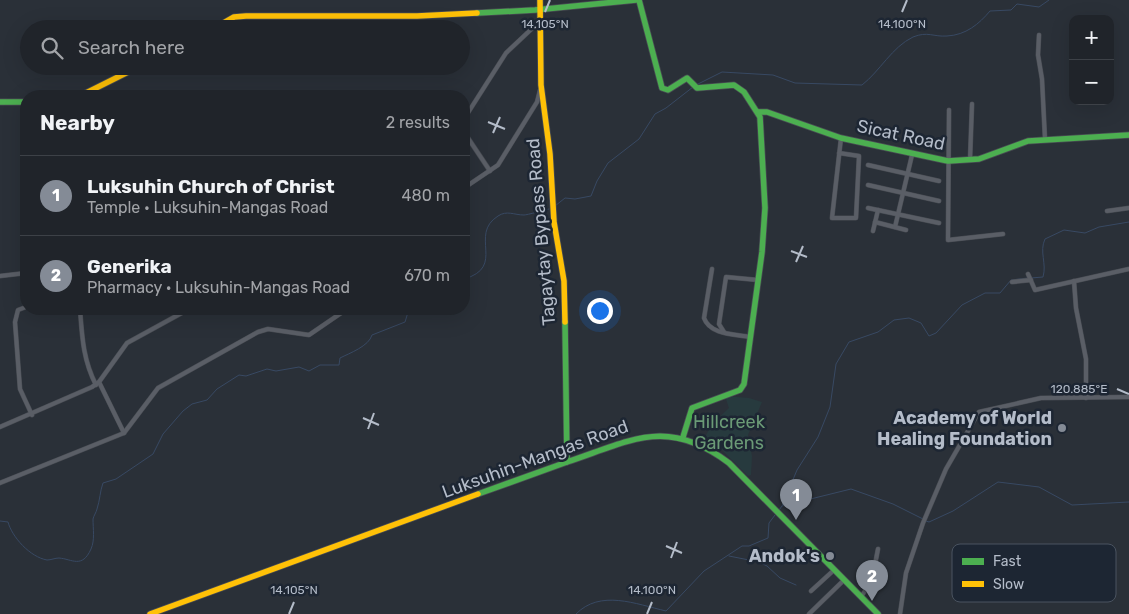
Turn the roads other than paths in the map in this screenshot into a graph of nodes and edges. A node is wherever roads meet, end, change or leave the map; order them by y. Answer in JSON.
{"nodes":[{"id":1,"x":540,"y":0,"type":"edge"},
{"id":2,"x":637,"y":0,"type":"edge"},
{"id":3,"x":541,"y":9,"type":"junction"},
{"id":4,"x":229,"y":20,"type":"edge"},
{"id":5,"x":541,"y":20,"type":"junction"},
{"id":6,"x":1039,"y":35,"type":"dead end"},
{"id":7,"x":122,"y":75,"type":"edge"},
{"id":8,"x":541,"y":85,"type":"junction"},
{"id":9,"x":92,"y":90,"type":"edge"},
{"id":10,"x":0,"y":102,"type":"edge"},
{"id":11,"x":20,"y":102,"type":"edge"},
{"id":12,"x":972,"y":104,"type":"dead end"},
{"id":13,"x":470,"y":110,"type":"edge"},
{"id":14,"x":949,"y":110,"type":"dead end"},
{"id":15,"x":758,"y":112,"type":"junction"},
{"id":16,"x":1129,"y":135,"type":"edge"},
{"id":17,"x":841,"y":138,"type":"junction"},
{"id":18,"x":1045,"y":139,"type":"junction"},
{"id":19,"x":470,"y":141,"type":"edge"},
{"id":20,"x":839,"y":153,"type":"junction"},
{"id":21,"x":912,"y":155,"type":"junction"},
{"id":22,"x":970,"y":160,"type":"junction"},
{"id":23,"x":948,"y":161,"type":"junction"},
{"id":24,"x":868,"y":165,"type":"dead end"},
{"id":25,"x":490,"y":171,"type":"junction"},
{"id":26,"x":907,"y":175,"type":"junction"},
{"id":27,"x":939,"y":181,"type":"dead end"},
{"id":28,"x":470,"y":184,"type":"edge"},
{"id":29,"x":868,"y":185,"type":"dead end"},
{"id":30,"x":903,"y":193,"type":"junction"},
{"id":31,"x":939,"y":201,"type":"dead end"},
{"id":32,"x":868,"y":208,"type":"dead end"},
{"id":33,"x":1129,"y":208,"type":"edge"},
{"id":34,"x":878,"y":210,"type":"junction"},
{"id":35,"x":1108,"y":211,"type":"dead end"},
{"id":36,"x":898,"y":214,"type":"junction"},
{"id":37,"x":875,"y":222,"type":"junction"},
{"id":38,"x":939,"y":223,"type":"dead end"},
{"id":39,"x":895,"y":227,"type":"junction"},
{"id":40,"x":906,"y":230,"type":"dead end"},
{"id":41,"x":873,"y":231,"type":"dead end"},
{"id":42,"x":1003,"y":234,"type":"dead end"},
{"id":43,"x":712,"y":269,"type":"dead end"},
{"id":44,"x":1129,"y":269,"type":"edge"},
{"id":45,"x":20,"y":274,"type":"edge"},
{"id":46,"x":1028,"y":274,"type":"dead end"},
{"id":47,"x":0,"y":276,"type":"edge"},
{"id":48,"x":758,"y":280,"type":"junction"},
{"id":49,"x":1031,"y":280,"type":"junction"},
{"id":50,"x":1074,"y":280,"type":"junction"},
{"id":51,"x":1012,"y":282,"type":"dead end"},
{"id":52,"x":20,"y":309,"type":"edge"},
{"id":53,"x":80,"y":315,"type":"edge"},
{"id":54,"x":179,"y":315,"type":"edge"},
{"id":55,"x":338,"y":315,"type":"edge"},
{"id":56,"x":724,"y":332,"type":"junction"},
{"id":57,"x":750,"y":337,"type":"junction"},
{"id":58,"x":98,"y":383,"type":"junction"},
{"id":59,"x":1129,"y":397,"type":"edge"},
{"id":60,"x":1086,"y":398,"type":"junction"},
{"id":61,"x":32,"y":415,"type":"junction"},
{"id":62,"x":0,"y":427,"type":"edge"},
{"id":63,"x":124,"y":433,"type":"junction"},
{"id":64,"x":684,"y":437,"type":"junction"},
{"id":65,"x":567,"y":462,"type":"junction"},
{"id":66,"x":0,"y":483,"type":"edge"},
{"id":67,"x":878,"y":548,"type":"dead end"},
{"id":68,"x":834,"y":570,"type":"junction"},
{"id":69,"x":844,"y":580,"type":"junction"},
{"id":70,"x":811,"y":591,"type":"dead end"},
{"id":71,"x":862,"y":597,"type":"junction"},
{"id":72,"x":876,"y":613,"type":"edge"},
{"id":73,"x":150,"y":614,"type":"edge"},
{"id":74,"x":809,"y":614,"type":"edge"},
{"id":75,"x":900,"y":614,"type":"edge"}],
"edges":[{"from":1,"to":3,"type":"street","name":"Tagaytay Bypass Road"},
{"from":2,"to":3,"type":"street"},
{"from":2,"to":15,"type":"street"},
{"from":3,"to":4,"type":"street"},
{"from":3,"to":5,"type":"street","name":"Tagaytay Bypass Road"},
{"from":5,"to":8,"type":"street","name":"Tagaytay Bypass Road"},
{"from":5,"to":13,"type":"street"},
{"from":6,"to":18,"type":"street"},
{"from":7,"to":9,"type":"street"},
{"from":8,"to":25,"type":"street"},
{"from":8,"to":65,"type":"street","name":"Tagaytay Bypass Road"},
{"from":10,"to":11,"type":"street"},
{"from":12,"to":22,"type":"street"},
{"from":14,"to":23,"type":"street"},
{"from":15,"to":17,"type":"street","name":"Sicat Road"},
{"from":15,"to":48,"type":"street"},
{"from":16,"to":18,"type":"street","name":"Sicat Road"},
{"from":17,"to":20,"type":"street"},
{"from":17,"to":21,"type":"street","name":"Sicat Road"},
{"from":18,"to":22,"type":"street","name":"Sicat Road"},
{"from":19,"to":25,"type":"street"},
{"from":20,"to":20,"type":"street"},
{"from":21,"to":23,"type":"street","name":"Sicat Road"},
{"from":21,"to":26,"type":"street"},
{"from":22,"to":23,"type":"street","name":"Sicat Road"},
{"from":23,"to":42,"type":"street"},
{"from":24,"to":26,"type":"street"},
{"from":25,"to":28,"type":"street"},
{"from":26,"to":27,"type":"street"},
{"from":26,"to":30,"type":"street"},
{"from":29,"to":30,"type":"street"},
{"from":30,"to":31,"type":"street"},
{"from":30,"to":36,"type":"street"},
{"from":32,"to":34,"type":"street"},
{"from":33,"to":35,"type":"street"},
{"from":34,"to":36,"type":"street"},
{"from":34,"to":37,"type":"street"},
{"from":36,"to":38,"type":"street"},
{"from":36,"to":39,"type":"street"},
{"from":37,"to":39,"type":"street"},
{"from":37,"to":41,"type":"street"},
{"from":39,"to":40,"type":"street"},
{"from":43,"to":56,"type":"street"},
{"from":44,"to":50,"type":"street"},
{"from":45,"to":47,"type":"street"},
{"from":46,"to":49,"type":"street"},
{"from":48,"to":56,"type":"street"},
{"from":48,"to":57,"type":"street"},
{"from":49,"to":50,"type":"street"},
{"from":49,"to":51,"type":"street"},
{"from":50,"to":60,"type":"street"},
{"from":52,"to":61,"type":"street"},
{"from":53,"to":58,"type":"street"},
{"from":54,"to":58,"type":"street"},
{"from":55,"to":63,"type":"street"},
{"from":56,"to":57,"type":"street"},
{"from":57,"to":64,"type":"street"},
{"from":58,"to":61,"type":"street"},
{"from":58,"to":63,"type":"street"},
{"from":59,"to":60,"type":"street"},
{"from":60,"to":75,"type":"street"},
{"from":61,"to":62,"type":"street"},
{"from":63,"to":66,"type":"street"},
{"from":64,"to":65,"type":"street","name":"Luksuhin-Mangas Road"},
{"from":64,"to":68,"type":"street","name":"Luksuhin-Mangas Road"},
{"from":65,"to":73,"type":"street","name":"Luksuhin-Mangas Road"},
{"from":67,"to":71,"type":"street"},
{"from":68,"to":69,"type":"street","name":"Luksuhin-Mangas Road"},
{"from":68,"to":70,"type":"street"},
{"from":69,"to":71,"type":"street","name":"Luksuhin-Mangas Road"},
{"from":69,"to":74,"type":"street"},
{"from":71,"to":72,"type":"street","name":"Luksuhin-Mangas Road"}]}
